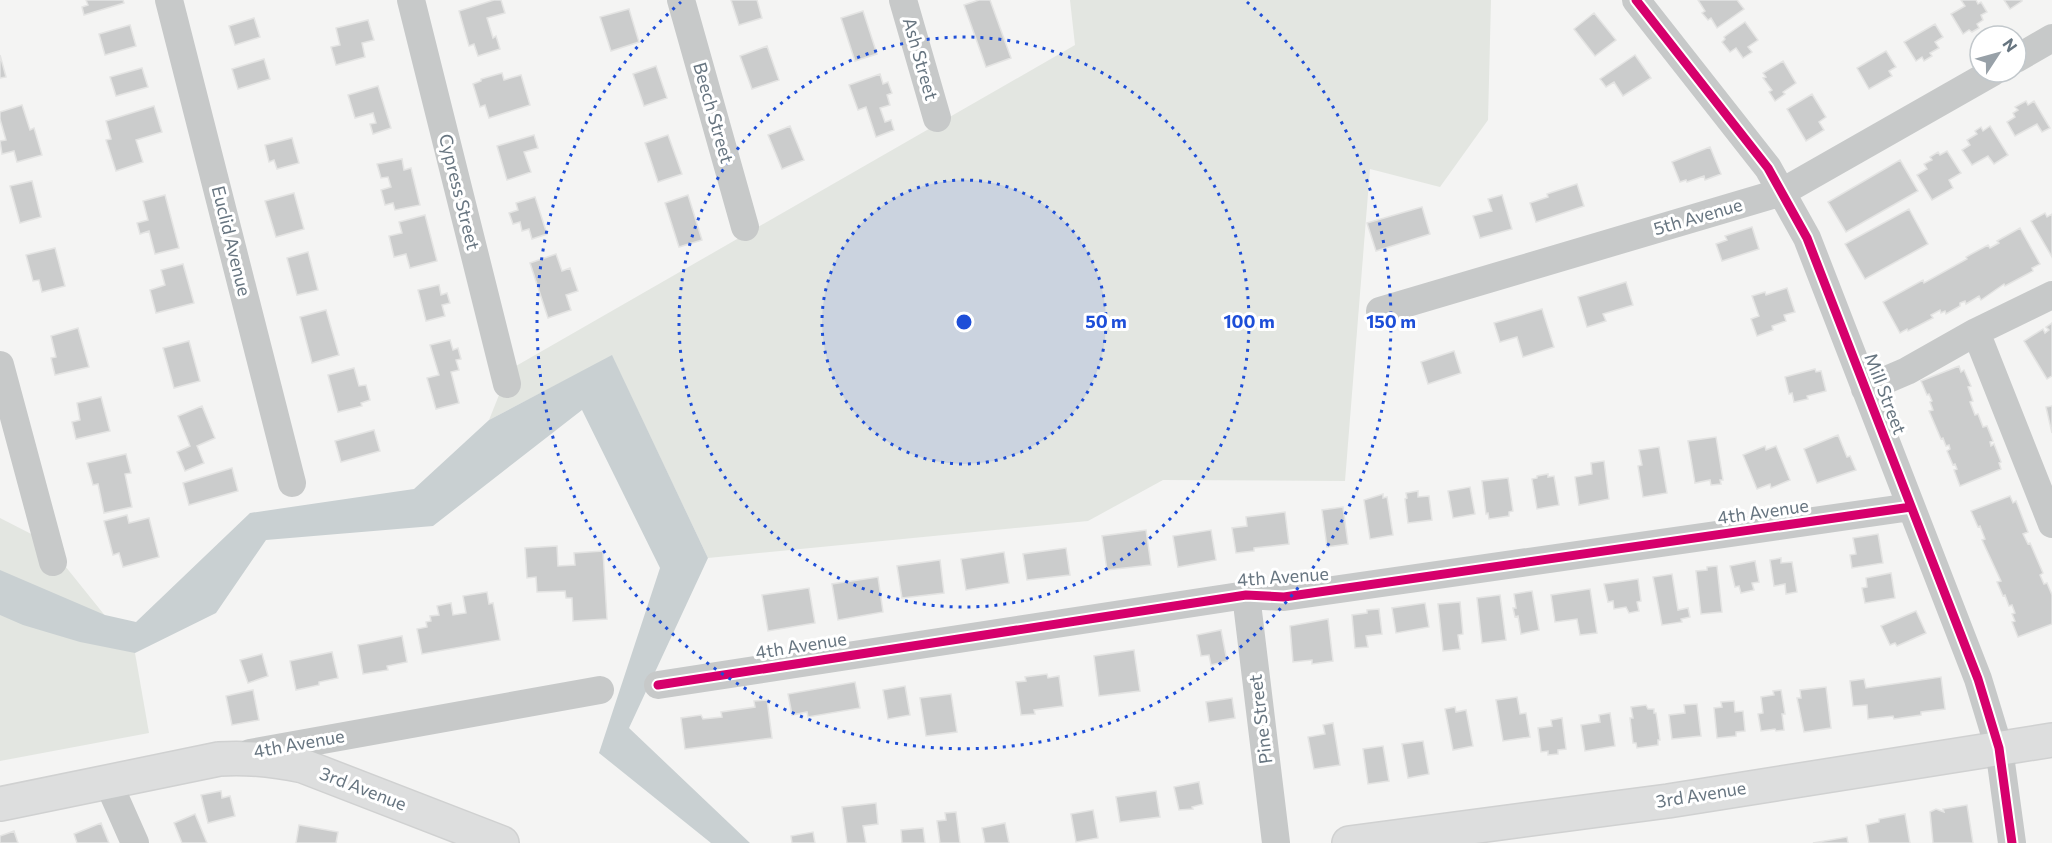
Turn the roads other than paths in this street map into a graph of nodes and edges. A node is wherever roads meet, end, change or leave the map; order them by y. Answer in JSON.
{"nodes":[{"id":1,"x":170,"y":0,"type":"edge"},
{"id":2,"x":411,"y":0,"type":"edge"},
{"id":3,"x":681,"y":0,"type":"edge"},
{"id":4,"x":903,"y":0,"type":"edge"},
{"id":5,"x":1640,"y":1,"type":"edge"},
{"id":6,"x":2052,"y":38,"type":"edge"},
{"id":7,"x":2028,"y":52,"type":"edge"},
{"id":8,"x":1972,"y":84,"type":"edge"},
{"id":9,"x":937,"y":118,"type":"dead end"},
{"id":10,"x":1782,"y":192,"type":"junction"},
{"id":11,"x":745,"y":227,"type":"dead end"},
{"id":12,"x":2052,"y":295,"type":"edge"},
{"id":13,"x":1380,"y":311,"type":"dead end"},
{"id":14,"x":1976,"y":332,"type":"junction"},
{"id":15,"x":0,"y":366,"type":"edge"},
{"id":16,"x":507,"y":384,"type":"dead end"},
{"id":17,"x":1864,"y":389,"type":"junction"},
{"id":18,"x":8,"y":434,"type":"edge"},
{"id":19,"x":2044,"y":479,"type":"edge"},
{"id":20,"x":292,"y":483,"type":"dead end"},
{"id":21,"x":1911,"y":507,"type":"junction"},
{"id":22,"x":2052,"y":524,"type":"edge"},
{"id":23,"x":53,"y":562,"type":"dead end"},
{"id":24,"x":1246,"y":595,"type":"junction"},
{"id":25,"x":658,"y":685,"type":"dead end"},
{"id":26,"x":600,"y":690,"type":"dead end"},
{"id":27,"x":2052,"y":740,"type":"edge"},
{"id":28,"x":2000,"y":748,"type":"junction"},
{"id":29,"x":219,"y":759,"type":"junction"},
{"id":30,"x":108,"y":782,"type":"junction"},
{"id":31,"x":0,"y":804,"type":"edge"},
{"id":32,"x":1445,"y":837,"type":"edge"},
{"id":33,"x":135,"y":843,"type":"edge"},
{"id":34,"x":502,"y":843,"type":"edge"},
{"id":35,"x":1276,"y":843,"type":"edge"},
{"id":36,"x":1349,"y":843,"type":"edge"},
{"id":37,"x":2012,"y":843,"type":"edge"}],
"edges":[{"from":1,"to":20,"type":"street","name":"Euclid Avenue"},
{"from":2,"to":16,"type":"street","name":"Cypress Street"},
{"from":3,"to":11,"type":"street","name":"Beech Street"},
{"from":4,"to":9,"type":"street","name":"Ash Street"},
{"from":5,"to":10,"type":"street","name":"Mill Street"},
{"from":6,"to":7,"type":"street"},
{"from":8,"to":10,"type":"street","name":"5th Avenue"},
{"from":10,"to":13,"type":"street","name":"5th Avenue"},
{"from":10,"to":17,"type":"street","name":"Mill Street"},
{"from":12,"to":14,"type":"street"},
{"from":14,"to":17,"type":"street"},
{"from":14,"to":19,"type":"street"},
{"from":15,"to":18,"type":"street"},
{"from":17,"to":21,"type":"street","name":"Mill Street"},
{"from":18,"to":23,"type":"street"},
{"from":19,"to":22,"type":"street"},
{"from":21,"to":24,"type":"street","name":"4th Avenue"},
{"from":21,"to":28,"type":"street","name":"Mill Street"},
{"from":24,"to":25,"type":"street","name":"4th Avenue"},
{"from":24,"to":35,"type":"street","name":"Pine Street"},
{"from":26,"to":29,"type":"street","name":"4th Avenue"},
{"from":27,"to":28,"type":"main road","name":"3rd Avenue"},
{"from":28,"to":32,"type":"main road","name":"3rd Avenue"},
{"from":28,"to":37,"type":"street","name":"Mill Street"},
{"from":29,"to":30,"type":"main road","name":"4th Avenue"},
{"from":29,"to":34,"type":"main road","name":"3rd Avenue"},
{"from":30,"to":31,"type":"main road","name":"4th Avenue"},
{"from":30,"to":33,"type":"street"},
{"from":32,"to":36,"type":"main road","name":"3rd Avenue"}]}
